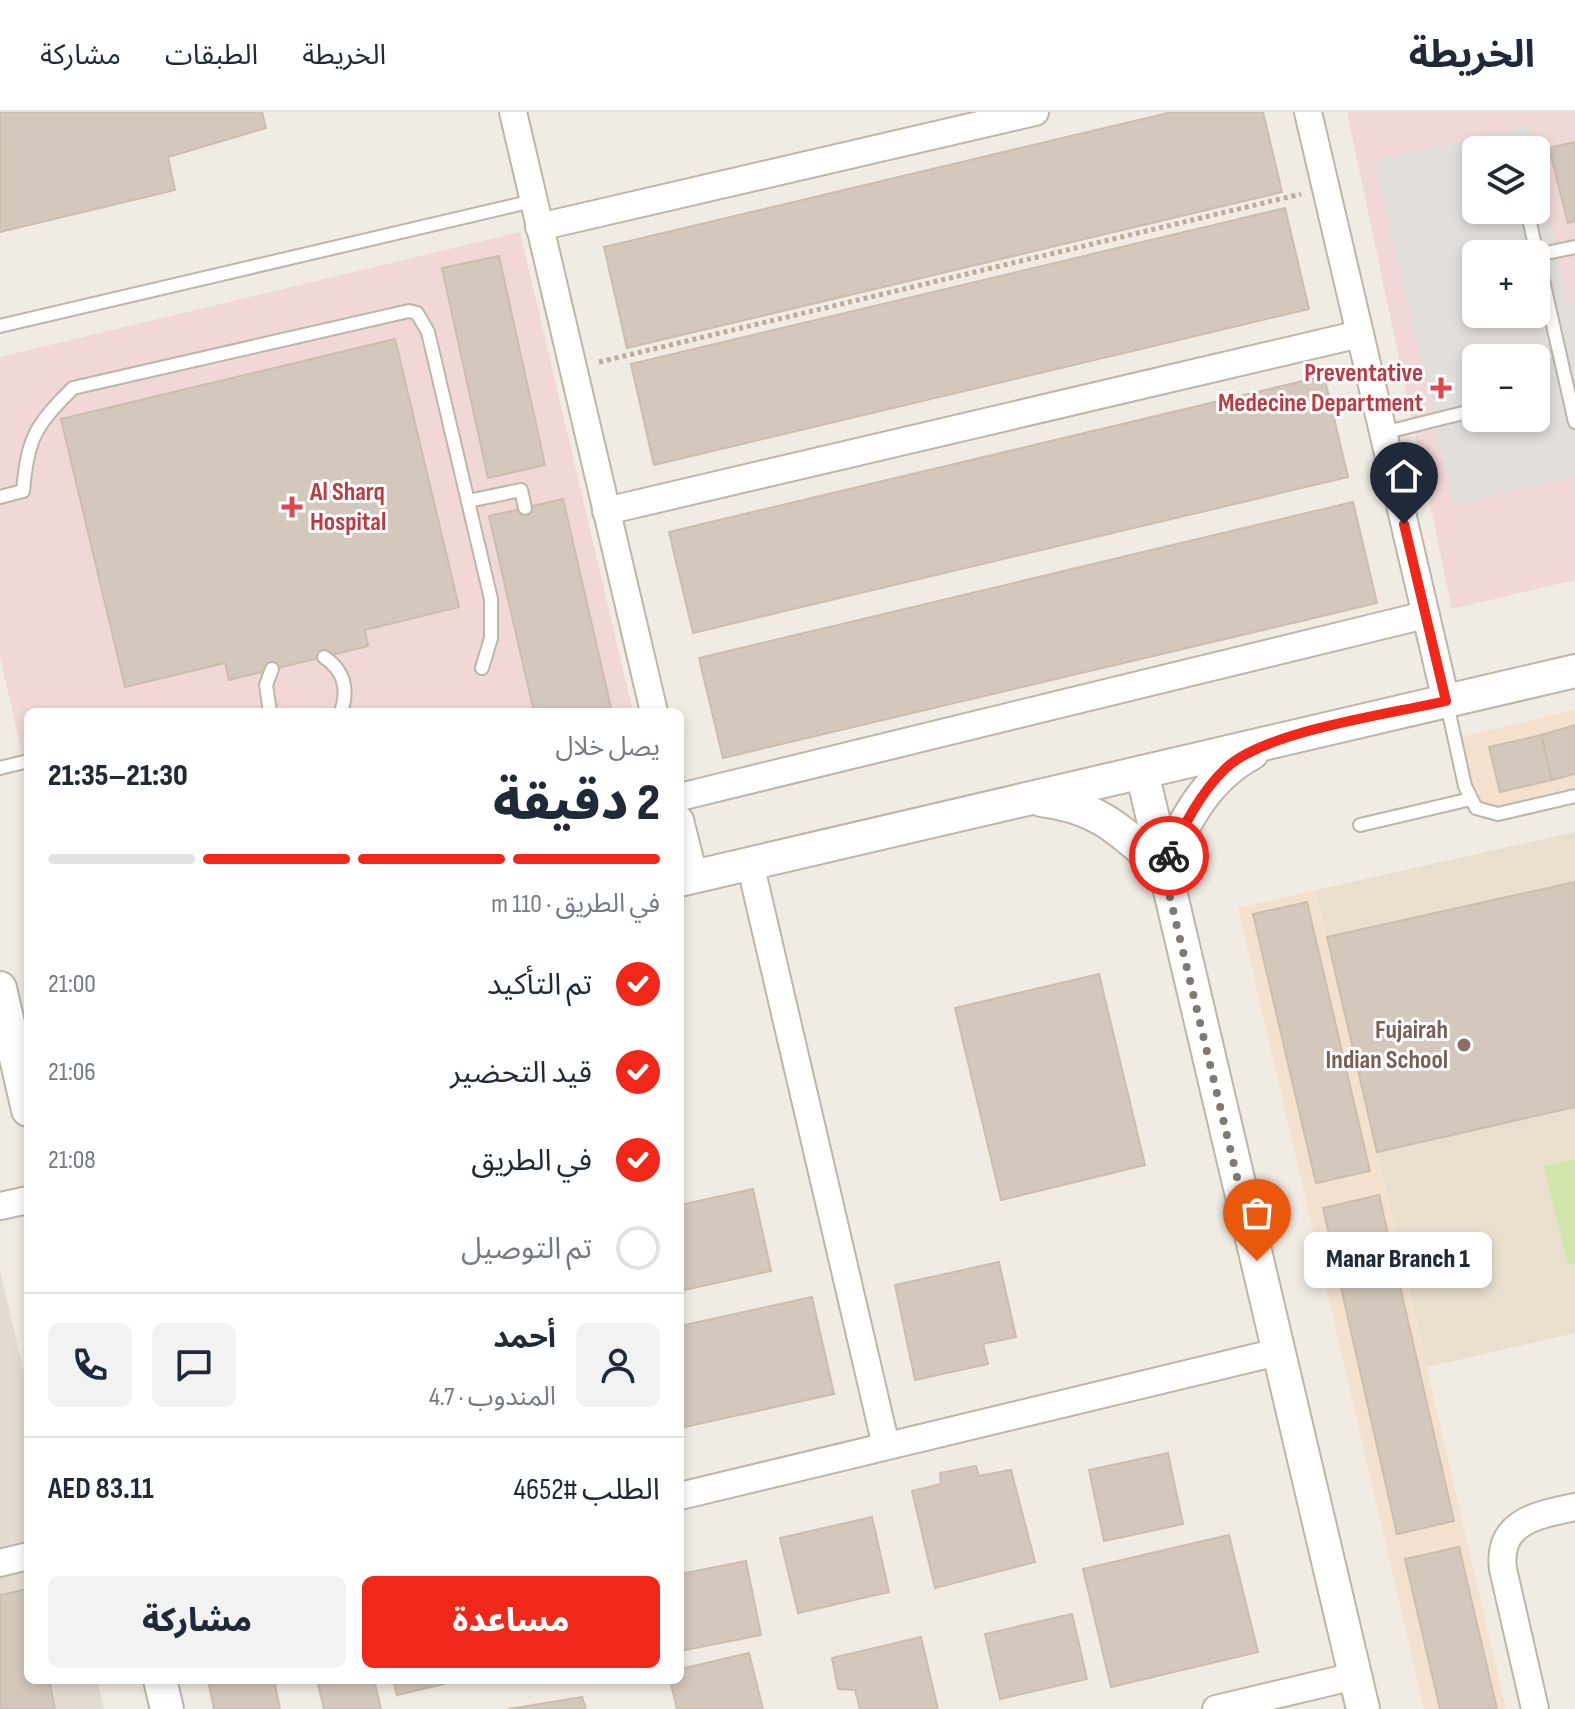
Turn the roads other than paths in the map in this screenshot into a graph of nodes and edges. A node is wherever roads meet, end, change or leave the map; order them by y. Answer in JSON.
{"nodes":[{"id":1,"x":513,"y":112,"type":"edge"},
{"id":2,"x":1035,"y":112,"type":"edge"},
{"id":3,"x":1308,"y":112,"type":"edge"},
{"id":4,"x":533,"y":201,"type":"junction"},
{"id":5,"x":539,"y":227,"type":"junction"},
{"id":6,"x":1575,"y":247,"type":"edge"},
{"id":7,"x":1550,"y":252,"type":"edge"},
{"id":8,"x":1550,"y":312,"type":"edge"},
{"id":9,"x":0,"y":326,"type":"edge"},
{"id":10,"x":1360,"y":334,"type":"junction"},
{"id":11,"x":1462,"y":413,"type":"edge"},
{"id":12,"x":1575,"y":422,"type":"edge"},
{"id":13,"x":1383,"y":433,"type":"junction"},
{"id":14,"x":0,"y":497,"type":"edge"},
{"id":15,"x":468,"y":501,"type":"junction"},
{"id":16,"x":525,"y":508,"type":"dead end"},
{"id":17,"x":606,"y":511,"type":"junction"},
{"id":18,"x":1425,"y":615,"type":"junction"},
{"id":19,"x":324,"y":657,"type":"dead end"},
{"id":20,"x":482,"y":668,"type":"dead end"},
{"id":21,"x":272,"y":669,"type":"dead end"},
{"id":22,"x":1575,"y":671,"type":"edge"},
{"id":23,"x":1446,"y":701,"type":"junction"},
{"id":24,"x":269,"y":708,"type":"edge"},
{"id":25,"x":342,"y":708,"type":"edge"},
{"id":26,"x":653,"y":708,"type":"edge"},
{"id":27,"x":1277,"y":740,"type":"junction"},
{"id":28,"x":24,"y":762,"type":"edge"},
{"id":29,"x":0,"y":768,"type":"edge"},
{"id":30,"x":1142,"y":772,"type":"junction"},
{"id":31,"x":684,"y":796,"type":"edge"},
{"id":32,"x":1575,"y":796,"type":"edge"},
{"id":33,"x":1029,"y":798,"type":"junction"},
{"id":34,"x":1471,"y":799,"type":"junction"},
{"id":35,"x":1360,"y":825,"type":"dead end"},
{"id":36,"x":684,"y":853,"type":"edge"},
{"id":37,"x":750,"y":863,"type":"junction"},
{"id":38,"x":1163,"y":868,"type":"junction"},
{"id":39,"x":687,"y":878,"type":"edge"},
{"id":40,"x":0,"y":988,"type":"edge"},
{"id":41,"x":20,"y":1034,"type":"edge"},
{"id":42,"x":24,"y":1072,"type":"edge"},
{"id":43,"x":24,"y":1201,"type":"edge"},
{"id":44,"x":0,"y":1206,"type":"edge"},
{"id":45,"x":1278,"y":1352,"type":"junction"},
{"id":46,"x":886,"y":1446,"type":"junction"},
{"id":47,"x":684,"y":1495,"type":"edge"},
{"id":48,"x":1575,"y":1507,"type":"edge"},
{"id":49,"x":24,"y":1557,"type":"edge"},
{"id":50,"x":0,"y":1563,"type":"edge"},
{"id":51,"x":1355,"y":1676,"type":"junction"},
{"id":52,"x":161,"y":1684,"type":"edge"},
{"id":53,"x":167,"y":1709,"type":"edge"},
{"id":54,"x":1216,"y":1709,"type":"edge"},
{"id":55,"x":1363,"y":1709,"type":"edge"},
{"id":56,"x":1535,"y":1709,"type":"edge"}],
"edges":[{"from":1,"to":4,"type":"street"},
{"from":2,"to":5,"type":"street"},
{"from":3,"to":10,"type":"street"},
{"from":4,"to":5,"type":"street"},
{"from":4,"to":9,"type":"lane"},
{"from":5,"to":17,"type":"street"},
{"from":6,"to":7,"type":"lane"},
{"from":8,"to":12,"type":"lane"},
{"from":10,"to":13,"type":"street"},
{"from":10,"to":17,"type":"street"},
{"from":11,"to":13,"type":"lane"},
{"from":13,"to":18,"type":"street"},
{"from":14,"to":15,"type":"lane"},
{"from":15,"to":16,"type":"lane"},
{"from":15,"to":20,"type":"lane"},
{"from":17,"to":26,"type":"street"},
{"from":18,"to":23,"type":"street"},
{"from":18,"to":31,"type":"street"},
{"from":19,"to":25,"type":"lane"},
{"from":21,"to":24,"type":"lane"},
{"from":22,"to":23,"type":"street"},
{"from":23,"to":27,"type":"street"},
{"from":23,"to":34,"type":"lane"},
{"from":27,"to":30,"type":"street"},
{"from":27,"to":38,"type":"street"},
{"from":28,"to":29,"type":"lane"},
{"from":30,"to":33,"type":"street"},
{"from":30,"to":38,"type":"street"},
{"from":32,"to":34,"type":"lane"},
{"from":33,"to":37,"type":"street"},
{"from":33,"to":38,"type":"street"},
{"from":34,"to":35,"type":"lane"},
{"from":36,"to":39,"type":"street"},
{"from":37,"to":39,"type":"street"},
{"from":37,"to":46,"type":"street"},
{"from":38,"to":45,"type":"street"},
{"from":40,"to":41,"type":"street"},
{"from":41,"to":42,"type":"street"},
{"from":43,"to":44,"type":"street"},
{"from":45,"to":46,"type":"street"},
{"from":45,"to":51,"type":"street"},
{"from":46,"to":47,"type":"street"},
{"from":48,"to":56,"type":"street"},
{"from":49,"to":50,"type":"street"},
{"from":51,"to":54,"type":"street"},
{"from":51,"to":55,"type":"street"},
{"from":52,"to":53,"type":"street"}]}
